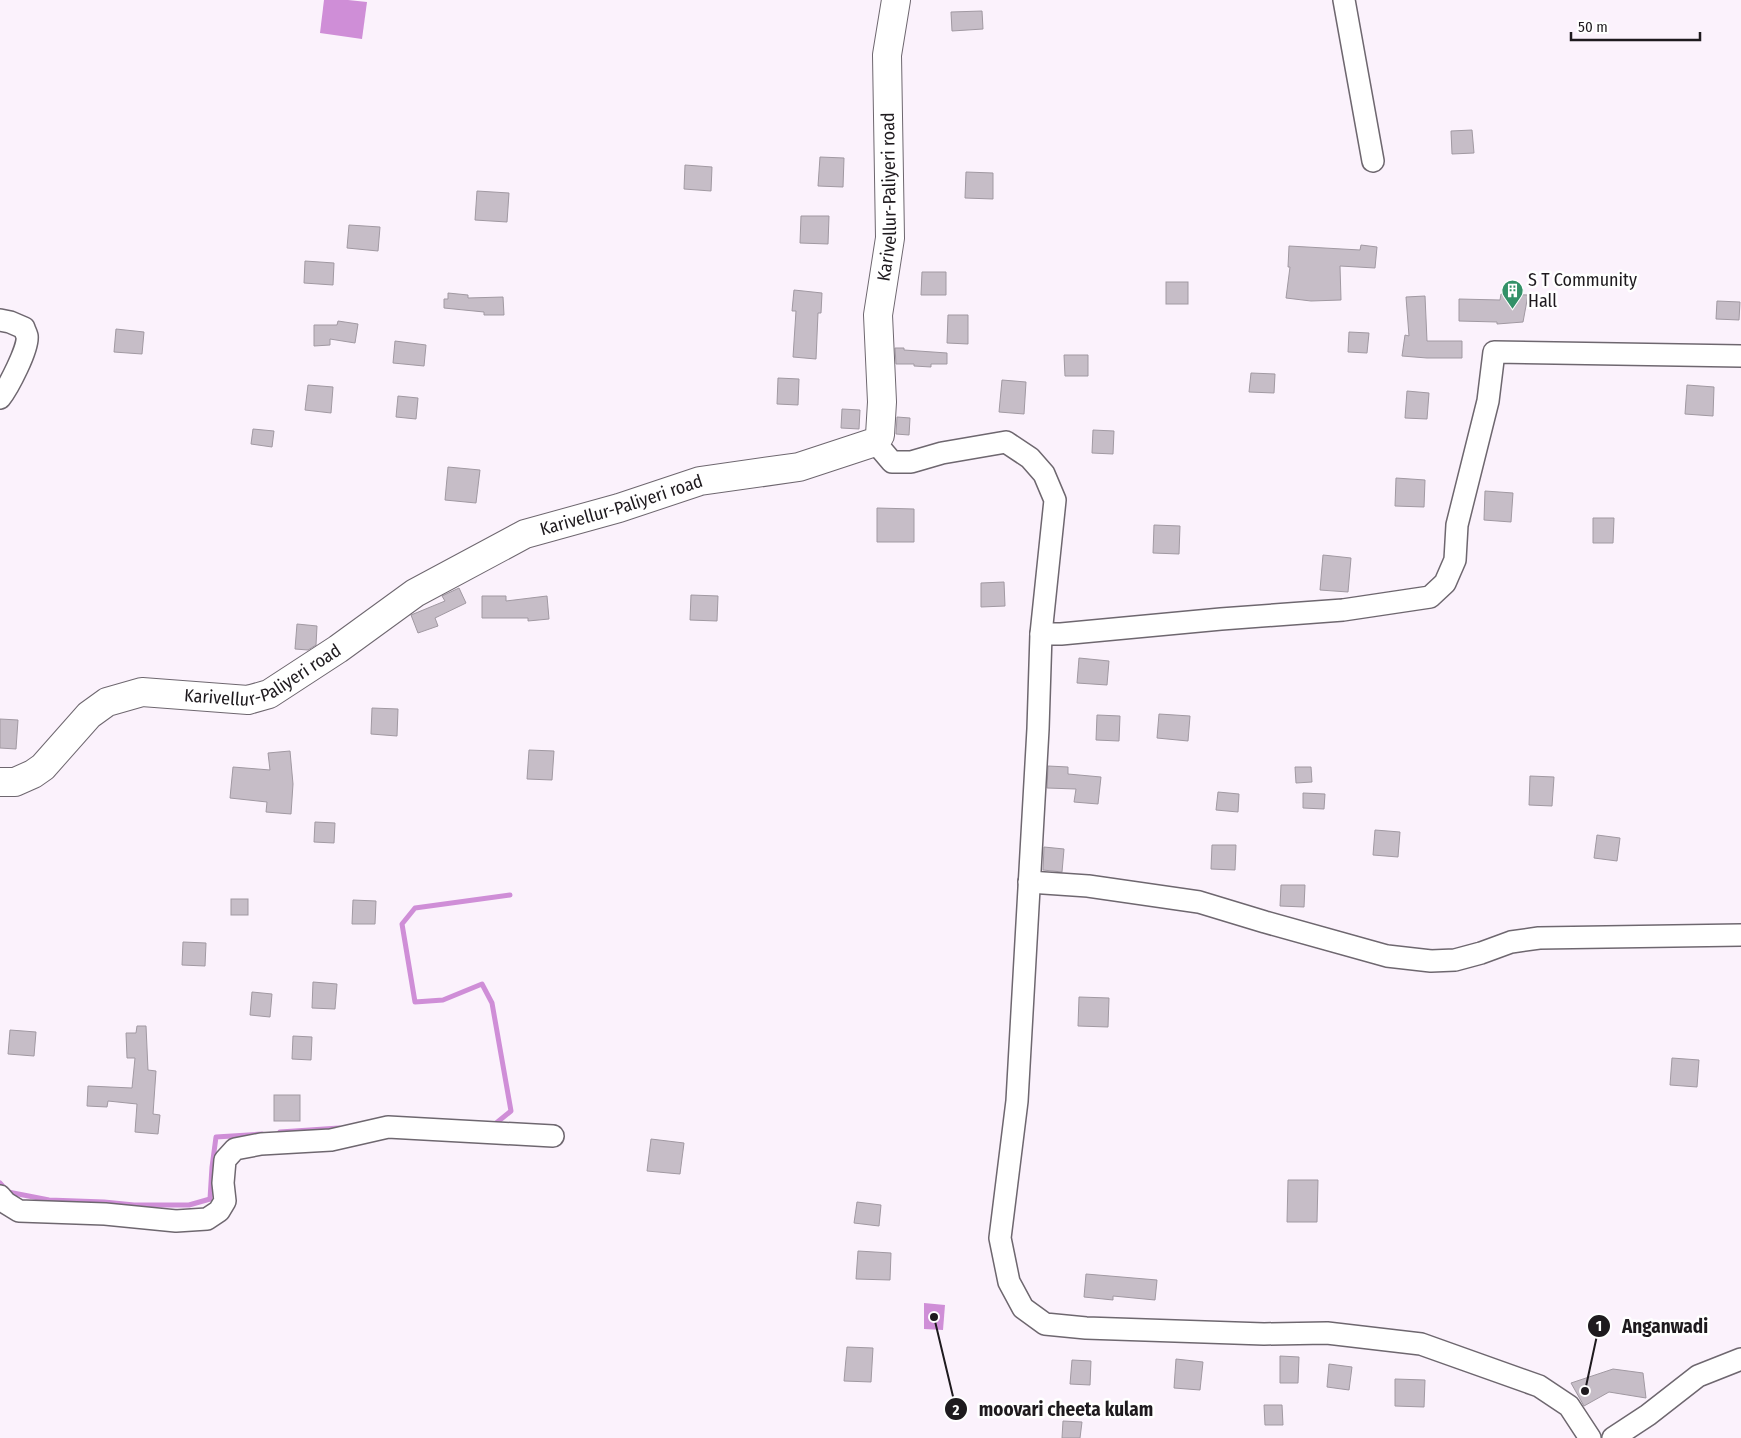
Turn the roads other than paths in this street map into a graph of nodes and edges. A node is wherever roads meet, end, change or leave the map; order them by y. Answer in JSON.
{"nodes":[{"id":1,"x":896,"y":0,"type":"edge"},
{"id":2,"x":1344,"y":0,"type":"edge"},
{"id":3,"x":1373,"y":160,"type":"dead end"},
{"id":4,"x":0,"y":320,"type":"edge"},
{"id":5,"x":1741,"y":356,"type":"edge"},
{"id":6,"x":0,"y":398,"type":"edge"},
{"id":7,"x":875,"y":442,"type":"junction"},
{"id":8,"x":1041,"y":634,"type":"junction"},
{"id":9,"x":0,"y":782,"type":"edge"},
{"id":10,"x":1029,"y":882,"type":"junction"},
{"id":11,"x":1741,"y":934,"type":"edge"},
{"id":12,"x":553,"y":1136,"type":"dead end"},
{"id":13,"x":0,"y":1196,"type":"edge"},
{"id":14,"x":1741,"y":1359,"type":"edge"},
{"id":15,"x":1590,"y":1438,"type":"edge"},
{"id":16,"x":1614,"y":1438,"type":"edge"}],
"edges":[{"from":1,"to":7,"type":"main road","name":"Karivellur-Paliyeri road"},
{"from":2,"to":3,"type":"street"},
{"from":4,"to":6,"type":"street"},
{"from":5,"to":8,"type":"street"},
{"from":7,"to":8,"type":"street"},
{"from":7,"to":9,"type":"main road","name":"Karivellur-Paliyeri road"},
{"from":8,"to":10,"type":"street"},
{"from":10,"to":11,"type":"street"},
{"from":10,"to":15,"type":"street"},
{"from":12,"to":13,"type":"street"},
{"from":14,"to":16,"type":"street"}]}
